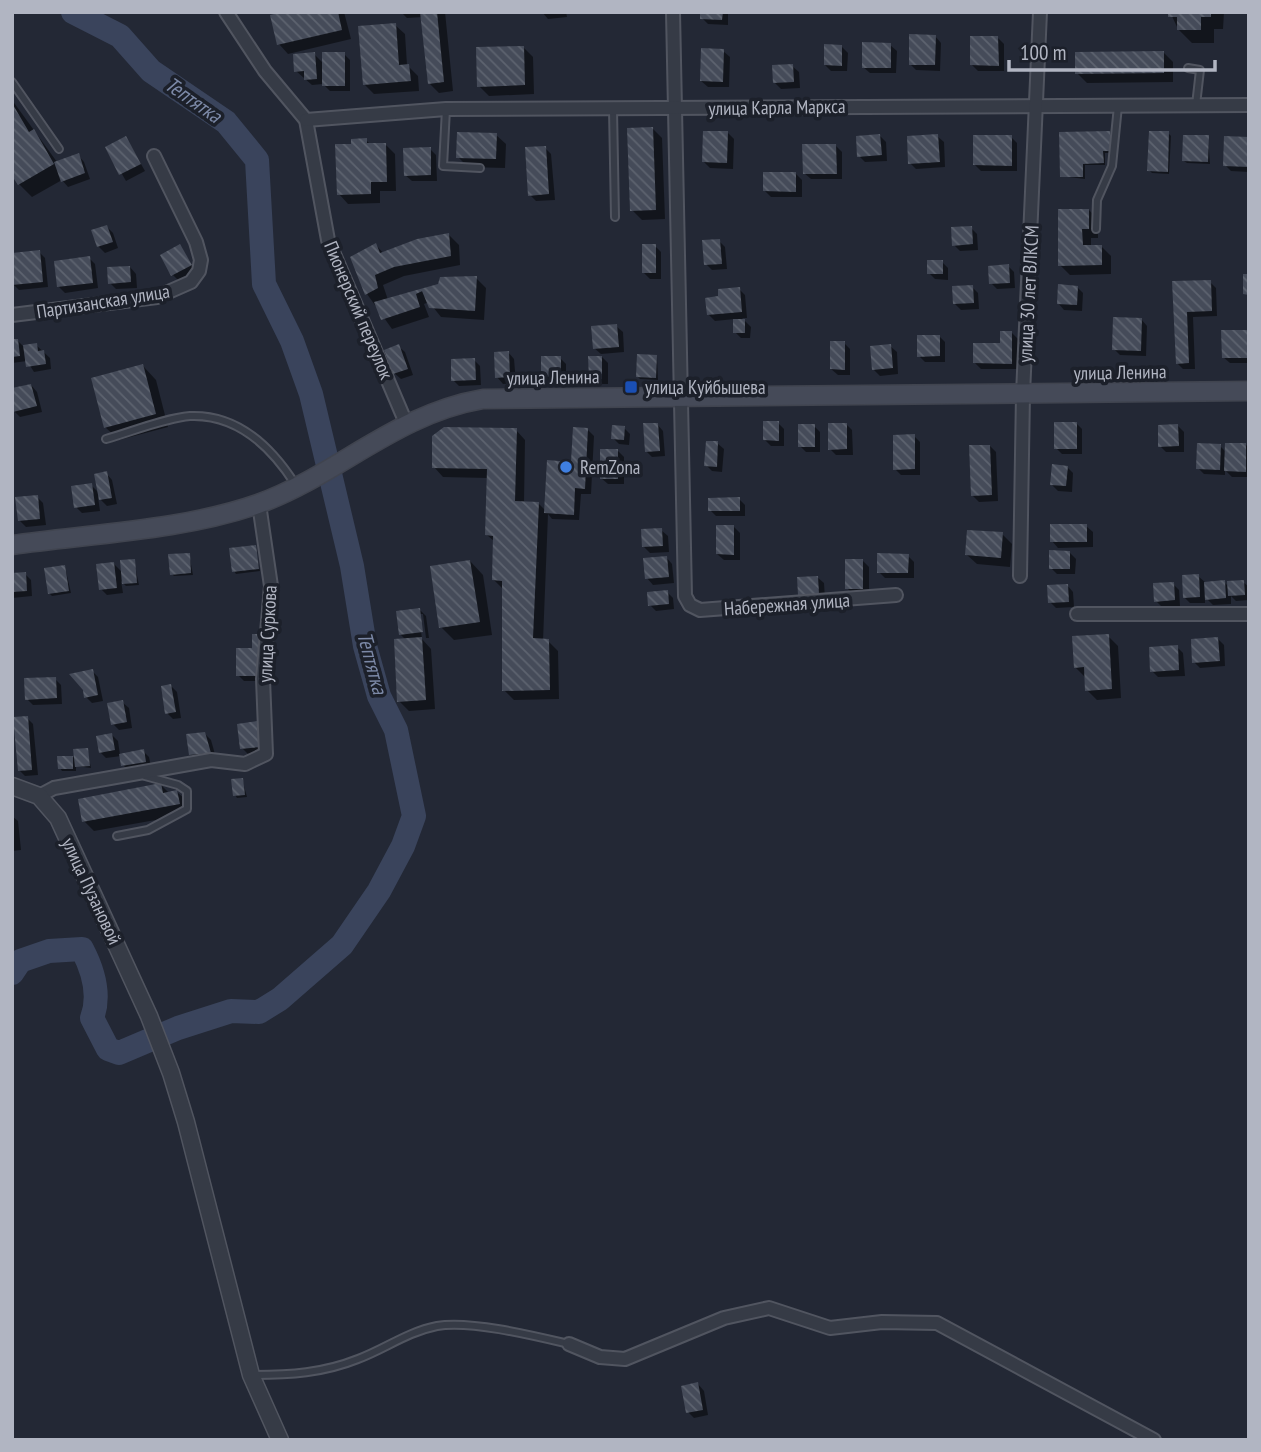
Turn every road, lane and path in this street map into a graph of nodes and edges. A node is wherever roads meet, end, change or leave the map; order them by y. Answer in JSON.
{"nodes":[{"id":1,"x":226,"y":12,"type":"edge"},
{"id":2,"x":673,"y":12,"type":"edge"},
{"id":3,"x":1040,"y":12,"type":"edge"},
{"id":4,"x":1188,"y":68,"type":"dead end"},
{"id":5,"x":12,"y":82,"type":"edge"},
{"id":6,"x":1038,"y":104,"type":"junction"},
{"id":7,"x":1118,"y":104,"type":"junction"},
{"id":8,"x":1196,"y":105,"type":"junction"},
{"id":9,"x":1249,"y":105,"type":"edge"},
{"id":10,"x":446,"y":108,"type":"junction"},
{"id":11,"x":673,"y":108,"type":"junction"},
{"id":12,"x":613,"y":109,"type":"junction"},
{"id":13,"x":306,"y":120,"type":"junction"},
{"id":14,"x":59,"y":149,"type":"dead end"},
{"id":15,"x":154,"y":156,"type":"dead end"},
{"id":16,"x":481,"y":168,"type":"dead end"},
{"id":17,"x":615,"y":217,"type":"dead end"},
{"id":18,"x":1096,"y":229,"type":"dead end"},
{"id":19,"x":12,"y":315,"type":"edge"},
{"id":20,"x":1249,"y":391,"type":"edge"},
{"id":21,"x":1023,"y":394,"type":"junction"},
{"id":22,"x":679,"y":396,"type":"junction"},
{"id":23,"x":406,"y":423,"type":"junction"},
{"id":24,"x":106,"y":439,"type":"dead end"},
{"id":25,"x":300,"y":483,"type":"junction"},
{"id":26,"x":259,"y":504,"type":"junction"},
{"id":27,"x":12,"y":545,"type":"edge"},
{"id":28,"x":1020,"y":576,"type":"dead end"},
{"id":29,"x":896,"y":595,"type":"dead end"},
{"id":30,"x":1077,"y":614,"type":"dead end"},
{"id":31,"x":1249,"y":614,"type":"edge"},
{"id":32,"x":137,"y":773,"type":"junction"},
{"id":33,"x":12,"y":786,"type":"edge"},
{"id":34,"x":38,"y":796,"type":"junction"},
{"id":35,"x":117,"y":836,"type":"dead end"},
{"id":36,"x":569,"y":1344,"type":"joint"},
{"id":37,"x":251,"y":1375,"type":"junction"},
{"id":38,"x":280,"y":1440,"type":"edge"},
{"id":39,"x":1154,"y":1440,"type":"edge"}],
"edges":[{"from":1,"to":13,"type":"street","name":"Пионерский переулок"},
{"from":2,"to":11,"type":"street"},
{"from":3,"to":6,"type":"street","name":"улица 30 лет ВЛКСМ"},
{"from":4,"to":8,"type":"lane"},
{"from":5,"to":14,"type":"lane"},
{"from":6,"to":7,"type":"street","name":"улица Карла Маркса"},
{"from":6,"to":11,"type":"street","name":"улица Карла Маркса"},
{"from":6,"to":21,"type":"street","name":"улица 30 лет ВЛКСМ"},
{"from":7,"to":8,"type":"street","name":"улица Карла Маркса"},
{"from":7,"to":18,"type":"lane"},
{"from":8,"to":9,"type":"street","name":"улица Карла Маркса"},
{"from":10,"to":12,"type":"street","name":"улица Карла Маркса"},
{"from":10,"to":13,"type":"street","name":"улица Карла Маркса"},
{"from":10,"to":16,"type":"lane"},
{"from":11,"to":12,"type":"street","name":"улица Карла Маркса"},
{"from":11,"to":22,"type":"street"},
{"from":12,"to":17,"type":"lane"},
{"from":13,"to":23,"type":"street","name":"Пионерский переулок"},
{"from":15,"to":19,"type":"street","name":"Партизанская улица"},
{"from":20,"to":21,"type":"main road","name":"улица Ленина"},
{"from":21,"to":22,"type":"main road","name":"улица Ленина"},
{"from":21,"to":28,"type":"street","name":"улица 30 лет ВЛКСМ"},
{"from":22,"to":23,"type":"main road","name":"улица Ленина"},
{"from":22,"to":29,"type":"street","name":"Набережная улица"},
{"from":23,"to":25,"type":"main road","name":"улица Ленина"},
{"from":24,"to":25,"type":"lane"},
{"from":25,"to":26,"type":"main road","name":"улица Ленина"},
{"from":26,"to":27,"type":"main road","name":"улица Ленина"},
{"from":26,"to":32,"type":"street","name":"улица Суркова"},
{"from":30,"to":31,"type":"street"},
{"from":32,"to":34,"type":"street"},
{"from":32,"to":35,"type":"lane"},
{"from":33,"to":34,"type":"street"},
{"from":34,"to":37,"type":"street","name":"улица Пузановой"},
{"from":36,"to":37,"type":"lane"},
{"from":36,"to":39,"type":"street"},
{"from":37,"to":38,"type":"street","name":"улица Пузановой"}]}
